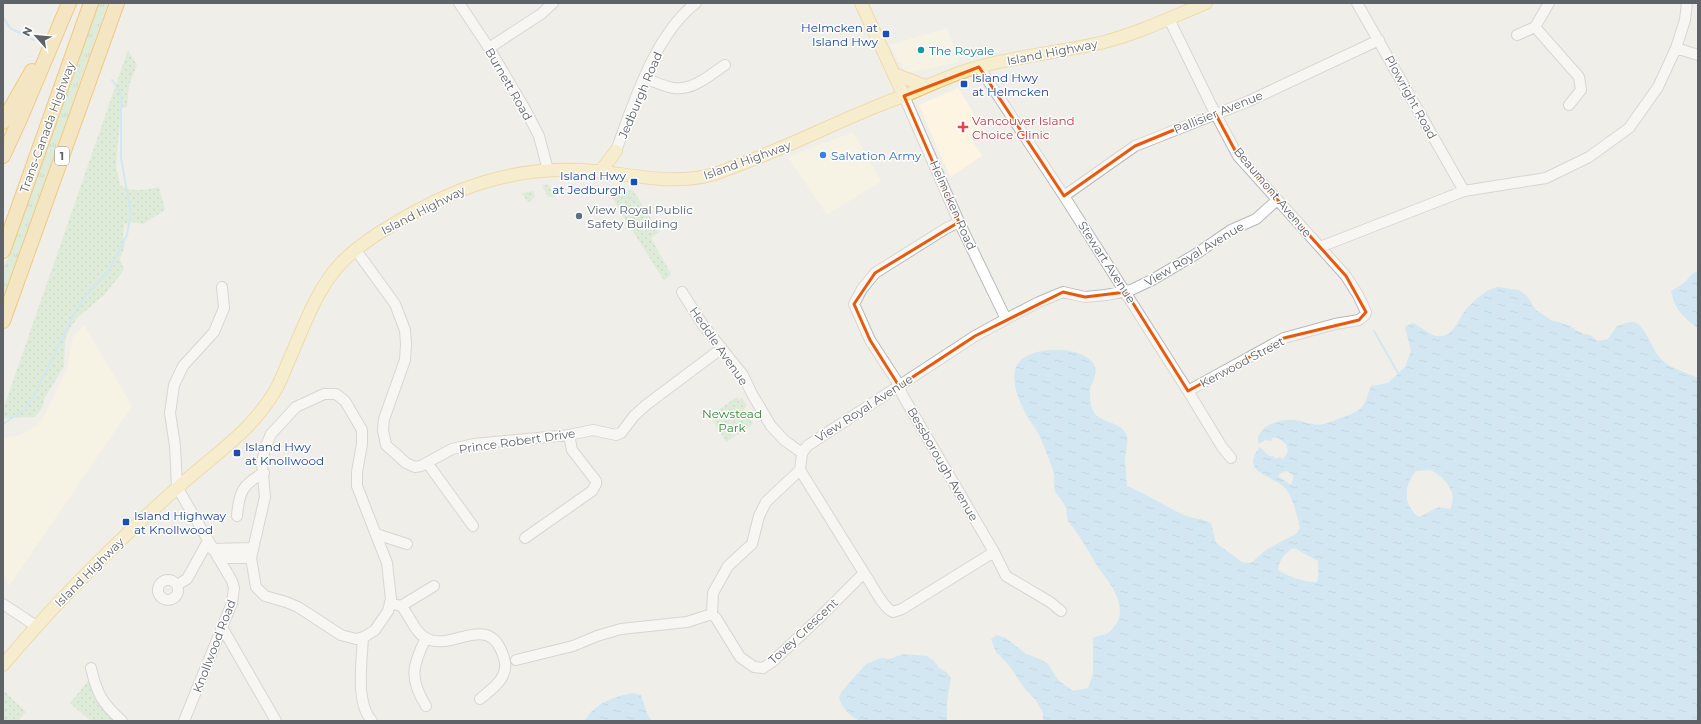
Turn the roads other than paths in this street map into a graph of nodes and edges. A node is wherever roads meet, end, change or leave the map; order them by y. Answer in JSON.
{"nodes":[{"id":1,"x":68,"y":3,"type":"edge"},
{"id":2,"x":91,"y":3,"type":"edge"},
{"id":3,"x":117,"y":3,"type":"edge"},
{"id":4,"x":459,"y":3,"type":"edge"},
{"id":5,"x":553,"y":3,"type":"edge"},
{"id":6,"x":696,"y":3,"type":"edge"},
{"id":7,"x":1206,"y":3,"type":"edge"},
{"id":8,"x":1357,"y":3,"type":"edge"},
{"id":9,"x":1549,"y":3,"type":"edge"},
{"id":10,"x":1687,"y":3,"type":"edge"},
{"id":11,"x":863,"y":4,"type":"edge"},
{"id":12,"x":1169,"y":19,"type":"junction"},
{"id":13,"x":1535,"y":27,"type":"junction"},
{"id":14,"x":1517,"y":35,"type":"dead end"},
{"id":15,"x":1379,"y":40,"type":"junction"},
{"id":16,"x":489,"y":48,"type":"junction"},
{"id":17,"x":1676,"y":48,"type":"junction"},
{"id":18,"x":1698,"y":55,"type":"edge"},
{"id":19,"x":725,"y":65,"type":"dead end"},
{"id":20,"x":978,"y":67,"type":"junction"},
{"id":21,"x":894,"y":74,"type":"junction"},
{"id":22,"x":644,"y":78,"type":"junction"},
{"id":23,"x":926,"y":86,"type":"junction"},
{"id":24,"x":904,"y":96,"type":"junction"},
{"id":25,"x":1569,"y":105,"type":"dead end"},
{"id":26,"x":1215,"y":113,"type":"junction"},
{"id":27,"x":3,"y":122,"type":"edge"},
{"id":28,"x":616,"y":151,"type":"junction"},
{"id":29,"x":3,"y":156,"type":"edge"},
{"id":30,"x":548,"y":170,"type":"junction"},
{"id":31,"x":600,"y":172,"type":"junction"},
{"id":32,"x":622,"y":174,"type":"junction"},
{"id":33,"x":1464,"y":191,"type":"junction"},
{"id":34,"x":1064,"y":196,"type":"junction"},
{"id":35,"x":1277,"y":200,"type":"junction"},
{"id":36,"x":960,"y":222,"type":"junction"},
{"id":37,"x":1320,"y":248,"type":"junction"},
{"id":38,"x":355,"y":250,"type":"junction"},
{"id":39,"x":3,"y":251,"type":"edge"},
{"id":40,"x":222,"y":287,"type":"dead end"},
{"id":41,"x":682,"y":292,"type":"dead end"},
{"id":42,"x":1126,"y":292,"type":"junction"},
{"id":43,"x":5,"y":315,"type":"edge"},
{"id":44,"x":1365,"y":315,"type":"joint"},
{"id":45,"x":1006,"y":319,"type":"junction"},
{"id":46,"x":3,"y":326,"type":"edge"},
{"id":47,"x":722,"y":348,"type":"junction"},
{"id":48,"x":898,"y":386,"type":"junction"},
{"id":49,"x":1188,"y":390,"type":"junction"},
{"id":50,"x":569,"y":435,"type":"junction"},
{"id":51,"x":802,"y":453,"type":"junction"},
{"id":52,"x":1231,"y":458,"type":"dead end"},
{"id":53,"x":428,"y":464,"type":"junction"},
{"id":54,"x":800,"y":470,"type":"junction"},
{"id":55,"x":264,"y":473,"type":"junction"},
{"id":56,"x":177,"y":487,"type":"junction"},
{"id":57,"x":237,"y":516,"type":"dead end"},
{"id":58,"x":473,"y":526,"type":"dead end"},
{"id":59,"x":376,"y":534,"type":"junction"},
{"id":60,"x":525,"y":538,"type":"dead end"},
{"id":61,"x":407,"y":544,"type":"dead end"},
{"id":62,"x":210,"y":545,"type":"junction"},
{"id":63,"x":994,"y":552,"type":"junction"},
{"id":64,"x":252,"y":553,"type":"junction"},
{"id":65,"x":218,"y":558,"type":"junction"},
{"id":66,"x":864,"y":573,"type":"junction"},
{"id":67,"x":177,"y":585,"type":"dead end"},
{"id":68,"x":434,"y":586,"type":"dead end"},
{"id":69,"x":390,"y":603,"type":"junction"},
{"id":70,"x":3,"y":604,"type":"edge"},
{"id":71,"x":400,"y":606,"type":"junction"},
{"id":72,"x":1061,"y":611,"type":"dead end"},
{"id":73,"x":712,"y":614,"type":"junction"},
{"id":74,"x":36,"y":626,"type":"junction"},
{"id":75,"x":222,"y":629,"type":"junction"},
{"id":76,"x":363,"y":637,"type":"junction"},
{"id":77,"x":426,"y":638,"type":"junction"},
{"id":78,"x":516,"y":660,"type":"dead end"},
{"id":79,"x":3,"y":665,"type":"edge"},
{"id":80,"x":91,"y":668,"type":"dead end"},
{"id":81,"x":480,"y":699,"type":"dead end"},
{"id":82,"x":426,"y":706,"type":"dead end"},
{"id":83,"x":122,"y":721,"type":"edge"},
{"id":84,"x":184,"y":721,"type":"edge"},
{"id":85,"x":276,"y":721,"type":"edge"},
{"id":86,"x":372,"y":721,"type":"edge"}],
"edges":[{"from":1,"to":27,"type":"highway"},
{"from":1,"to":29,"type":"highway"},
{"from":2,"to":39,"type":"highway","name":"Trans-Canada Highway","number":"1"},
{"from":3,"to":43,"type":"highway","name":"Trans-Canada Highway","number":"1"},
{"from":4,"to":16,"type":"street","name":"Burnett Road"},
{"from":5,"to":16,"type":"street"},
{"from":6,"to":22,"type":"street","name":"Jedburgh Road"},
{"from":7,"to":12,"type":"main road","name":"Island Highway"},
{"from":8,"to":15,"type":"street","name":"Plowright Road"},
{"from":9,"to":13,"type":"street"},
{"from":10,"to":17,"type":"street"},
{"from":11,"to":21,"type":"main road","name":"Helmcken Road"},
{"from":12,"to":20,"type":"main road","name":"Island Highway"},
{"from":12,"to":26,"type":"street","name":"Beaumont Avenue"},
{"from":13,"to":14,"type":"street"},
{"from":13,"to":25,"type":"street"},
{"from":15,"to":26,"type":"street","name":"Pallisier Avenue"},
{"from":15,"to":33,"type":"street","name":"Plowright Road"},
{"from":16,"to":30,"type":"street","name":"Burnett Road"},
{"from":17,"to":18,"type":"street"},
{"from":17,"to":33,"type":"street"},
{"from":19,"to":22,"type":"street"},
{"from":20,"to":23,"type":"main road","name":"Island Highway"},
{"from":20,"to":34,"type":"street","name":"Stewart Avenue"},
{"from":21,"to":23,"type":"main road"},
{"from":21,"to":24,"type":"main road","name":"Helmcken Road"},
{"from":22,"to":28,"type":"street","name":"Jedburgh Road"},
{"from":23,"to":24,"type":"main road","name":"Island Highway"},
{"from":24,"to":32,"type":"main road","name":"Island Highway"},
{"from":24,"to":36,"type":"street","name":"Helmcken Road"},
{"from":26,"to":34,"type":"street","name":"Pallisier Avenue"},
{"from":26,"to":35,"type":"street","name":"Beaumont Avenue"},
{"from":28,"to":31,"type":"main road"},
{"from":28,"to":32,"type":"main road"},
{"from":30,"to":31,"type":"main road","name":"Island Highway"},
{"from":30,"to":38,"type":"main road","name":"Island Highway"},
{"from":31,"to":32,"type":"main road","name":"Island Highway"},
{"from":33,"to":37,"type":"street"},
{"from":34,"to":42,"type":"street","name":"Stewart Avenue"},
{"from":35,"to":37,"type":"street","name":"Beaumont Avenue"},
{"from":35,"to":42,"type":"street","name":"View Royal Avenue"},
{"from":36,"to":45,"type":"street","name":"Helmcken Road"},
{"from":36,"to":48,"type":"street","name":"Bessborough Avenue"},
{"from":37,"to":44,"type":"street","name":"Beaumont Avenue"},
{"from":38,"to":53,"type":"street"},
{"from":38,"to":56,"type":"main road","name":"Island Highway"},
{"from":40,"to":56,"type":"street"},
{"from":41,"to":47,"type":"street","name":"Heddle Avenue"},
{"from":42,"to":45,"type":"street","name":"View Royal Avenue"},
{"from":42,"to":49,"type":"street","name":"Stewart Avenue"},
{"from":43,"to":46,"type":"highway","name":"Trans-Canada Highway"},
{"from":44,"to":49,"type":"street","name":"Kerwood Street"},
{"from":45,"to":48,"type":"street","name":"View Royal Avenue"},
{"from":47,"to":50,"type":"street","name":"Prince Robert Drive"},
{"from":47,"to":51,"type":"street","name":"Heddle Avenue"},
{"from":48,"to":51,"type":"street","name":"View Royal Avenue"},
{"from":48,"to":63,"type":"street","name":"Bessborough Avenue"},
{"from":49,"to":52,"type":"street","name":"Stewart Avenue"},
{"from":50,"to":53,"type":"street","name":"Prince Robert Drive"},
{"from":50,"to":60,"type":"street"},
{"from":51,"to":54,"type":"street"},
{"from":53,"to":58,"type":"street"},
{"from":54,"to":66,"type":"street"},
{"from":54,"to":73,"type":"street"},
{"from":55,"to":57,"type":"street"},
{"from":55,"to":59,"type":"street"},
{"from":55,"to":64,"type":"street"},
{"from":56,"to":62,"type":"street","name":"Knollwood Road"},
{"from":56,"to":74,"type":"main road","name":"Island Highway"},
{"from":59,"to":61,"type":"street"},
{"from":59,"to":69,"type":"street"},
{"from":62,"to":64,"type":"street"},
{"from":62,"to":65,"type":"street","name":"Knollwood Road"},
{"from":62,"to":67,"type":"street"},
{"from":63,"to":66,"type":"street"},
{"from":63,"to":72,"type":"street","name":"Bessborough Avenue"},
{"from":64,"to":65,"type":"street"},
{"from":64,"to":76,"type":"street"},
{"from":65,"to":75,"type":"street","name":"Knollwood Road"},
{"from":66,"to":73,"type":"street","name":"Tovey Crescent"},
{"from":68,"to":71,"type":"street"},
{"from":69,"to":71,"type":"street"},
{"from":69,"to":76,"type":"street"},
{"from":70,"to":74,"type":"street"},
{"from":71,"to":77,"type":"street"},
{"from":73,"to":78,"type":"street"},
{"from":74,"to":79,"type":"main road","name":"Island Highway"},
{"from":75,"to":84,"type":"street","name":"Knollwood Road"},
{"from":75,"to":85,"type":"street"},
{"from":76,"to":86,"type":"street"},
{"from":77,"to":81,"type":"street"},
{"from":77,"to":82,"type":"street"},
{"from":80,"to":83,"type":"street"}]}
